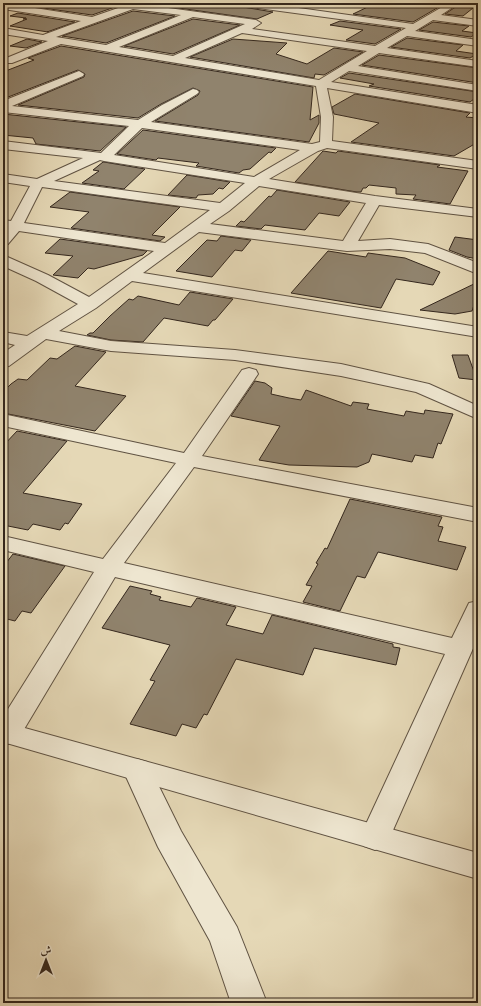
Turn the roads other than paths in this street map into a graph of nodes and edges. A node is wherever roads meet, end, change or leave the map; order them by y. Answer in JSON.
{"nodes":[{"id":1,"x":113,"y":3,"type":"edge"},
{"id":2,"x":243,"y":3,"type":"edge"},
{"id":3,"x":455,"y":3,"type":"edge"},
{"id":4,"x":135,"y":4,"type":"edge"},
{"id":5,"x":3,"y":6,"type":"edge"},
{"id":6,"x":333,"y":6,"type":"dead end"},
{"id":7,"x":288,"y":9,"type":"junction"},
{"id":8,"x":319,"y":13,"type":"junction"},
{"id":9,"x":191,"y":14,"type":"junction"},
{"id":10,"x":433,"y":17,"type":"junction"},
{"id":11,"x":93,"y":20,"type":"junction"},
{"id":12,"x":256,"y":23,"type":"junction"},
{"id":13,"x":478,"y":23,"type":"edge"},
{"id":14,"x":416,"y":27,"type":"junction"},
{"id":15,"x":241,"y":30,"type":"junction"},
{"id":16,"x":3,"y":31,"type":"edge"},
{"id":17,"x":406,"y":33,"type":"junction"},
{"id":18,"x":45,"y":38,"type":"junction"},
{"id":19,"x":61,"y":40,"type":"junction"},
{"id":20,"x":478,"y":43,"type":"edge"},
{"id":21,"x":107,"y":48,"type":"junction"},
{"id":22,"x":377,"y":49,"type":"junction"},
{"id":23,"x":174,"y":59,"type":"junction"},
{"id":24,"x":8,"y":61,"type":"dead end"},
{"id":25,"x":478,"y":64,"type":"edge"},
{"id":26,"x":346,"y":67,"type":"junction"},
{"id":27,"x":79,"y":74,"type":"dead end"},
{"id":28,"x":321,"y":83,"type":"junction"},
{"id":29,"x":473,"y":87,"type":"edge"},
{"id":30,"x":10,"y":88,"type":"dead end"},
{"id":31,"x":193,"y":92,"type":"dead end"},
{"id":32,"x":31,"y":93,"type":"junction"},
{"id":33,"x":443,"y":103,"type":"junction"},
{"id":34,"x":4,"y":108,"type":"edge"},
{"id":35,"x":478,"y":108,"type":"edge"},
{"id":36,"x":140,"y":124,"type":"junction"},
{"id":37,"x":326,"y":144,"type":"junction"},
{"id":38,"x":3,"y":145,"type":"edge"},
{"id":39,"x":313,"y":148,"type":"junction"},
{"id":40,"x":101,"y":157,"type":"junction"},
{"id":41,"x":475,"y":159,"type":"edge"},
{"id":42,"x":3,"y":178,"type":"edge"},
{"id":43,"x":258,"y":180,"type":"junction"},
{"id":44,"x":38,"y":183,"type":"junction"},
{"id":45,"x":374,"y":200,"type":"junction"},
{"id":46,"x":224,"y":208,"type":"junction"},
{"id":47,"x":478,"y":213,"type":"edge"},
{"id":48,"x":9,"y":225,"type":"edge"},
{"id":49,"x":195,"y":227,"type":"junction"},
{"id":50,"x":3,"y":242,"type":"edge"},
{"id":51,"x":347,"y":246,"type":"junction"},
{"id":52,"x":167,"y":248,"type":"junction"},
{"id":53,"x":3,"y":260,"type":"edge"},
{"id":54,"x":478,"y":269,"type":"edge"},
{"id":55,"x":130,"y":276,"type":"junction"},
{"id":56,"x":90,"y":304,"type":"junction"},
{"id":57,"x":478,"y":332,"type":"edge"},
{"id":58,"x":3,"y":337,"type":"edge"},
{"id":59,"x":37,"y":338,"type":"junction"},
{"id":60,"x":3,"y":362,"type":"edge"},
{"id":61,"x":249,"y":374,"type":"dead end"},
{"id":62,"x":478,"y":413,"type":"edge"},
{"id":63,"x":3,"y":420,"type":"edge"},
{"id":64,"x":190,"y":460,"type":"junction"},
{"id":65,"x":478,"y":515,"type":"edge"},
{"id":66,"x":3,"y":543,"type":"edge"},
{"id":67,"x":109,"y":568,"type":"junction"},
{"id":68,"x":478,"y":608,"type":"edge"},
{"id":69,"x":460,"y":649,"type":"junction"},
{"id":70,"x":5,"y":733,"type":"edge"},
{"id":71,"x":137,"y":770,"type":"junction"},
{"id":72,"x":375,"y":837,"type":"junction"},
{"id":73,"x":478,"y":866,"type":"edge"},
{"id":74,"x":249,"y":1003,"type":"edge"}],
"edges":[{"from":1,"to":4,"type":"street"},
{"from":2,"to":7,"type":"street"},
{"from":3,"to":10,"type":"street"},
{"from":4,"to":9,"type":"street"},
{"from":4,"to":11,"type":"street"},
{"from":5,"to":11,"type":"street"},
{"from":6,"to":8,"type":"street"},
{"from":7,"to":8,"type":"street"},
{"from":7,"to":12,"type":"street"},
{"from":8,"to":14,"type":"street"},
{"from":9,"to":12,"type":"street"},
{"from":9,"to":21,"type":"street"},
{"from":10,"to":13,"type":"street"},
{"from":10,"to":14,"type":"street"},
{"from":11,"to":18,"type":"street"},
{"from":12,"to":15,"type":"street"},
{"from":14,"to":17,"type":"street"},
{"from":15,"to":22,"type":"street"},
{"from":15,"to":23,"type":"street"},
{"from":16,"to":18,"type":"street"},
{"from":17,"to":20,"type":"street"},
{"from":17,"to":22,"type":"street"},
{"from":18,"to":19,"type":"street"},
{"from":19,"to":21,"type":"street"},
{"from":19,"to":24,"type":"street"},
{"from":21,"to":23,"type":"street"},
{"from":22,"to":25,"type":"street"},
{"from":22,"to":26,"type":"street"},
{"from":23,"to":28,"type":"street"},
{"from":26,"to":28,"type":"street"},
{"from":26,"to":29,"type":"street"},
{"from":27,"to":32,"type":"street"},
{"from":28,"to":33,"type":"street"},
{"from":28,"to":37,"type":"street"},
{"from":29,"to":33,"type":"street"},
{"from":30,"to":32,"type":"street"},
{"from":31,"to":36,"type":"street"},
{"from":32,"to":34,"type":"street"},
{"from":33,"to":35,"type":"street"},
{"from":34,"to":36,"type":"street"},
{"from":36,"to":39,"type":"street"},
{"from":36,"to":40,"type":"street"},
{"from":37,"to":39,"type":"street"},
{"from":37,"to":41,"type":"street"},
{"from":38,"to":40,"type":"street"},
{"from":39,"to":43,"type":"street"},
{"from":40,"to":43,"type":"street"},
{"from":40,"to":44,"type":"street"},
{"from":42,"to":44,"type":"street"},
{"from":43,"to":45,"type":"street"},
{"from":43,"to":46,"type":"street"},
{"from":44,"to":46,"type":"street"},
{"from":44,"to":48,"type":"street"},
{"from":45,"to":47,"type":"street"},
{"from":45,"to":51,"type":"street"},
{"from":46,"to":49,"type":"street"},
{"from":48,"to":50,"type":"street"},
{"from":48,"to":52,"type":"street"},
{"from":49,"to":51,"type":"street"},
{"from":49,"to":52,"type":"street"},
{"from":51,"to":54,"type":"street"},
{"from":52,"to":55,"type":"street"},
{"from":53,"to":56,"type":"street"},
{"from":55,"to":56,"type":"street"},
{"from":55,"to":57,"type":"street"},
{"from":56,"to":59,"type":"street"},
{"from":58,"to":59,"type":"street"},
{"from":59,"to":60,"type":"street"},
{"from":59,"to":62,"type":"street"},
{"from":61,"to":64,"type":"street"},
{"from":63,"to":64,"type":"street"},
{"from":64,"to":65,"type":"street"},
{"from":64,"to":67,"type":"street"},
{"from":66,"to":67,"type":"street"},
{"from":67,"to":69,"type":"street"},
{"from":67,"to":70,"type":"street"},
{"from":68,"to":69,"type":"street"},
{"from":69,"to":72,"type":"street"},
{"from":70,"to":71,"type":"street"},
{"from":71,"to":72,"type":"street"},
{"from":71,"to":74,"type":"street"},
{"from":72,"to":73,"type":"street"}]}
